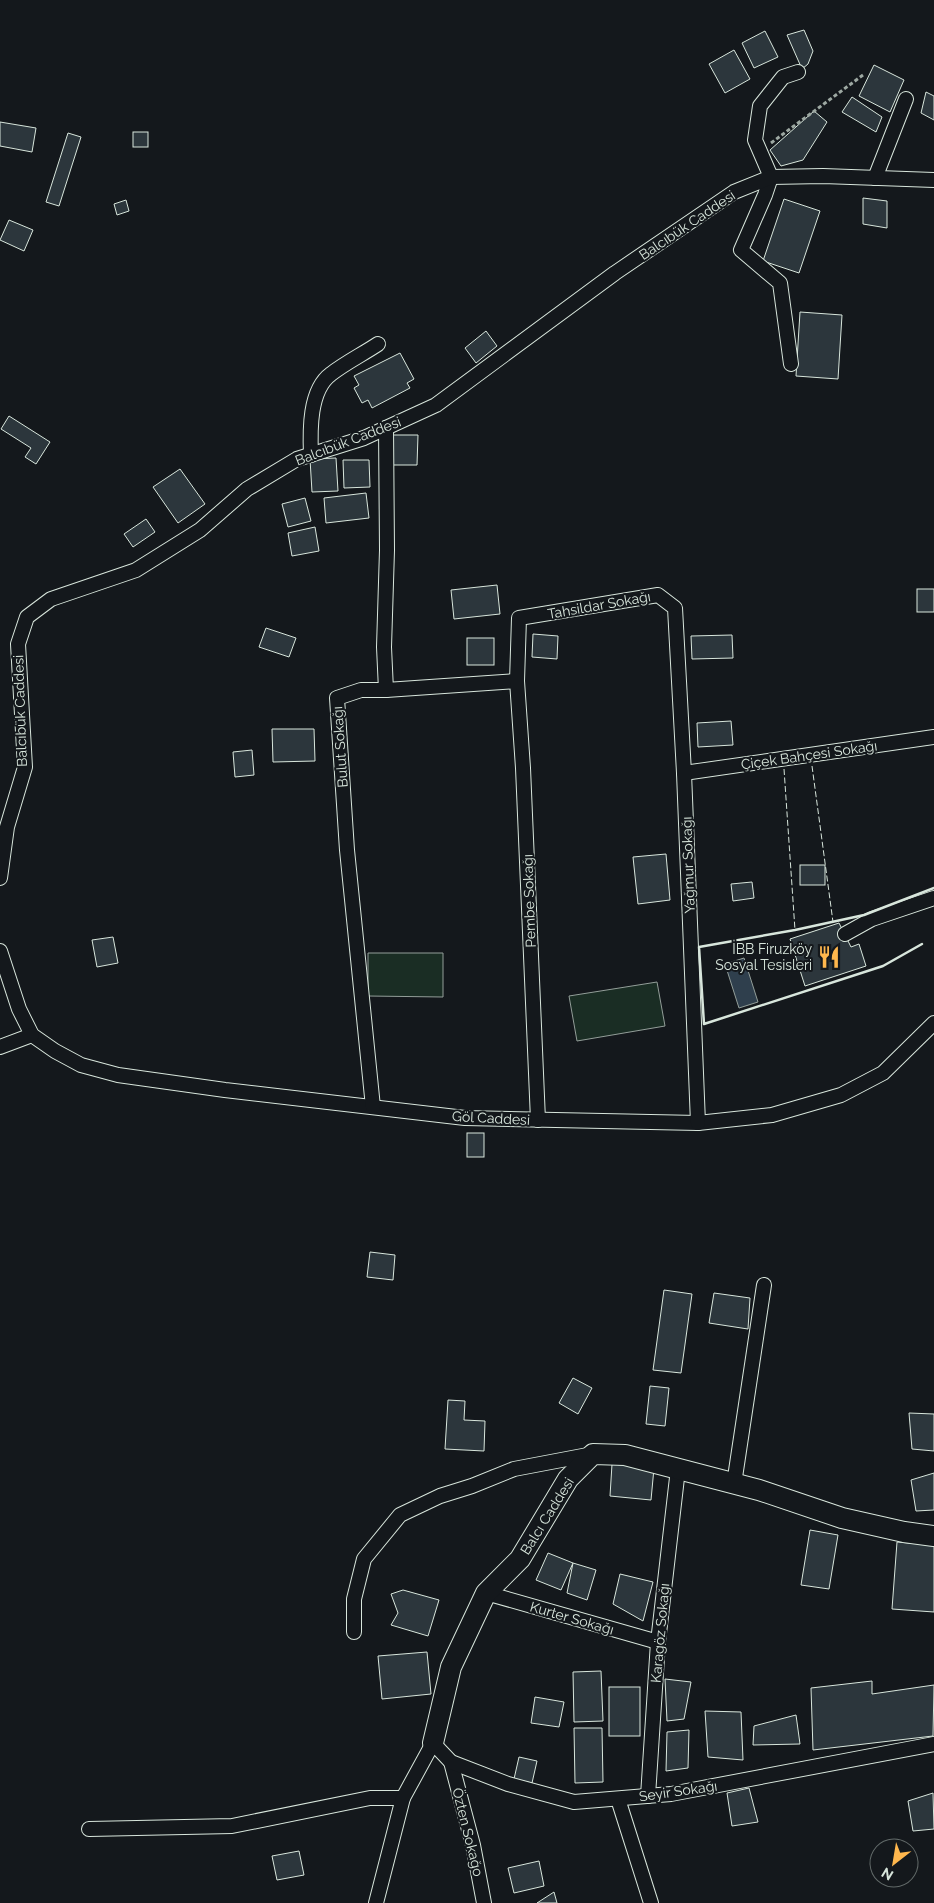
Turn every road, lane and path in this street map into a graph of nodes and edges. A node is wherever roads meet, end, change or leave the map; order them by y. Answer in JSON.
{"nodes":[{"id":1,"x":798,"y":72,"type":"dead end"},
{"id":2,"x":864,"y":75,"type":"dead end"},
{"id":3,"x":906,"y":99,"type":"dead end"},
{"id":4,"x":760,"y":151,"type":"junction"},
{"id":5,"x":771,"y":177,"type":"junction"},
{"id":6,"x":875,"y":178,"type":"junction"},
{"id":7,"x":934,"y":180,"type":"edge"},
{"id":8,"x":378,"y":344,"type":"dead end"},
{"id":9,"x":790,"y":364,"type":"dead end"},
{"id":10,"x":386,"y":428,"type":"junction"},
{"id":11,"x":311,"y":455,"type":"junction"},
{"id":12,"x":675,"y":608,"type":"joint"},
{"id":13,"x":519,"y":618,"type":"joint"},
{"id":14,"x":518,"y":681,"type":"junction"},
{"id":15,"x":386,"y":690,"type":"junction"},
{"id":16,"x":934,"y":737,"type":"edge"},
{"id":17,"x":684,"y":773,"type":"junction"},
{"id":18,"x":0,"y":878,"type":"edge"},
{"id":19,"x":934,"y":898,"type":"edge"},
{"id":20,"x":845,"y":934,"type":"dead end"},
{"id":21,"x":0,"y":952,"type":"edge"},
{"id":22,"x":934,"y":1023,"type":"edge"},
{"id":23,"x":32,"y":1036,"type":"junction"},
{"id":24,"x":0,"y":1047,"type":"edge"},
{"id":25,"x":373,"y":1107,"type":"junction"},
{"id":26,"x":538,"y":1120,"type":"junction"},
{"id":27,"x":698,"y":1123,"type":"junction"},
{"id":28,"x":764,"y":1285,"type":"dead end"},
{"id":29,"x":592,"y":1454,"type":"junction"},
{"id":30,"x":678,"y":1470,"type":"junction"},
{"id":31,"x":734,"y":1484,"type":"junction"},
{"id":32,"x":934,"y":1536,"type":"edge"},
{"id":33,"x":486,"y":1594,"type":"junction"},
{"id":34,"x":354,"y":1632,"type":"dead end"},
{"id":35,"x":658,"y":1642,"type":"junction"},
{"id":36,"x":433,"y":1743,"type":"junction"},
{"id":37,"x":934,"y":1744,"type":"edge"},
{"id":38,"x":451,"y":1762,"type":"junction"},
{"id":39,"x":648,"y":1796,"type":"junction"},
{"id":40,"x":403,"y":1798,"type":"junction"},
{"id":41,"x":618,"y":1799,"type":"junction"},
{"id":42,"x":89,"y":1829,"type":"dead end"},
{"id":43,"x":376,"y":1903,"type":"edge"},
{"id":44,"x":484,"y":1903,"type":"edge"},
{"id":45,"x":651,"y":1903,"type":"edge"}],
"edges":[{"from":1,"to":4,"type":"street"},
{"from":2,"to":4,"type":"path"},
{"from":3,"to":6,"type":"street"},
{"from":4,"to":5,"type":"street"},
{"from":5,"to":6,"type":"street","name":"Balcıbük Caddesi"},
{"from":5,"to":9,"type":"street"},
{"from":5,"to":10,"type":"street","name":"Balcıbük Caddesi"},
{"from":6,"to":7,"type":"street","name":"Balcıbük Caddesi"},
{"from":8,"to":11,"type":"street"},
{"from":10,"to":11,"type":"street","name":"Balcıbük Caddesi"},
{"from":10,"to":15,"type":"street"},
{"from":11,"to":18,"type":"street","name":"Balcıbük Caddesi"},
{"from":12,"to":13,"type":"street","name":"Tahsildar Sokağı"},
{"from":12,"to":17,"type":"street","name":"Yağmur Sokağı"},
{"from":13,"to":14,"type":"street","name":"Pembe Sokağı"},
{"from":14,"to":15,"type":"street"},
{"from":14,"to":26,"type":"street","name":"Pembe Sokağı"},
{"from":15,"to":25,"type":"street","name":"Bulut Sokağı"},
{"from":16,"to":17,"type":"street","name":"Çiçek Bahçesi Sokağı"},
{"from":17,"to":27,"type":"street","name":"Yağmur Sokağı"},
{"from":19,"to":20,"type":"street"},
{"from":21,"to":23,"type":"street"},
{"from":22,"to":27,"type":"street","name":"Göl Caddesi"},
{"from":23,"to":24,"type":"street"},
{"from":23,"to":25,"type":"street","name":"Göl Caddesi"},
{"from":25,"to":26,"type":"street","name":"Göl Caddesi"},
{"from":26,"to":27,"type":"street","name":"Göl Caddesi"},
{"from":28,"to":31,"type":"street"},
{"from":29,"to":30,"type":"street"},
{"from":29,"to":33,"type":"street","name":"Balcı Caddesi"},
{"from":29,"to":34,"type":"street"},
{"from":30,"to":31,"type":"street"},
{"from":30,"to":35,"type":"street","name":"Karagöz Sokağı"},
{"from":31,"to":32,"type":"street"},
{"from":33,"to":35,"type":"street","name":"Kurter Sokağı"},
{"from":33,"to":36,"type":"street","name":"Balcı Caddesi"},
{"from":35,"to":39,"type":"street","name":"Karagöz Sokağı"},
{"from":36,"to":38,"type":"street","name":"Seyir Sokağı"},
{"from":36,"to":40,"type":"street","name":"Balcı Caddesi"},
{"from":37,"to":39,"type":"street","name":"Seyir Sokağı"},
{"from":38,"to":41,"type":"street","name":"Seyir Sokağı"},
{"from":38,"to":44,"type":"street","name":"Özten Sokağo"},
{"from":39,"to":41,"type":"street","name":"Seyir Sokağı"},
{"from":40,"to":42,"type":"street"},
{"from":40,"to":43,"type":"street","name":"Balcı Caddesi"},
{"from":41,"to":45,"type":"street"}]}
